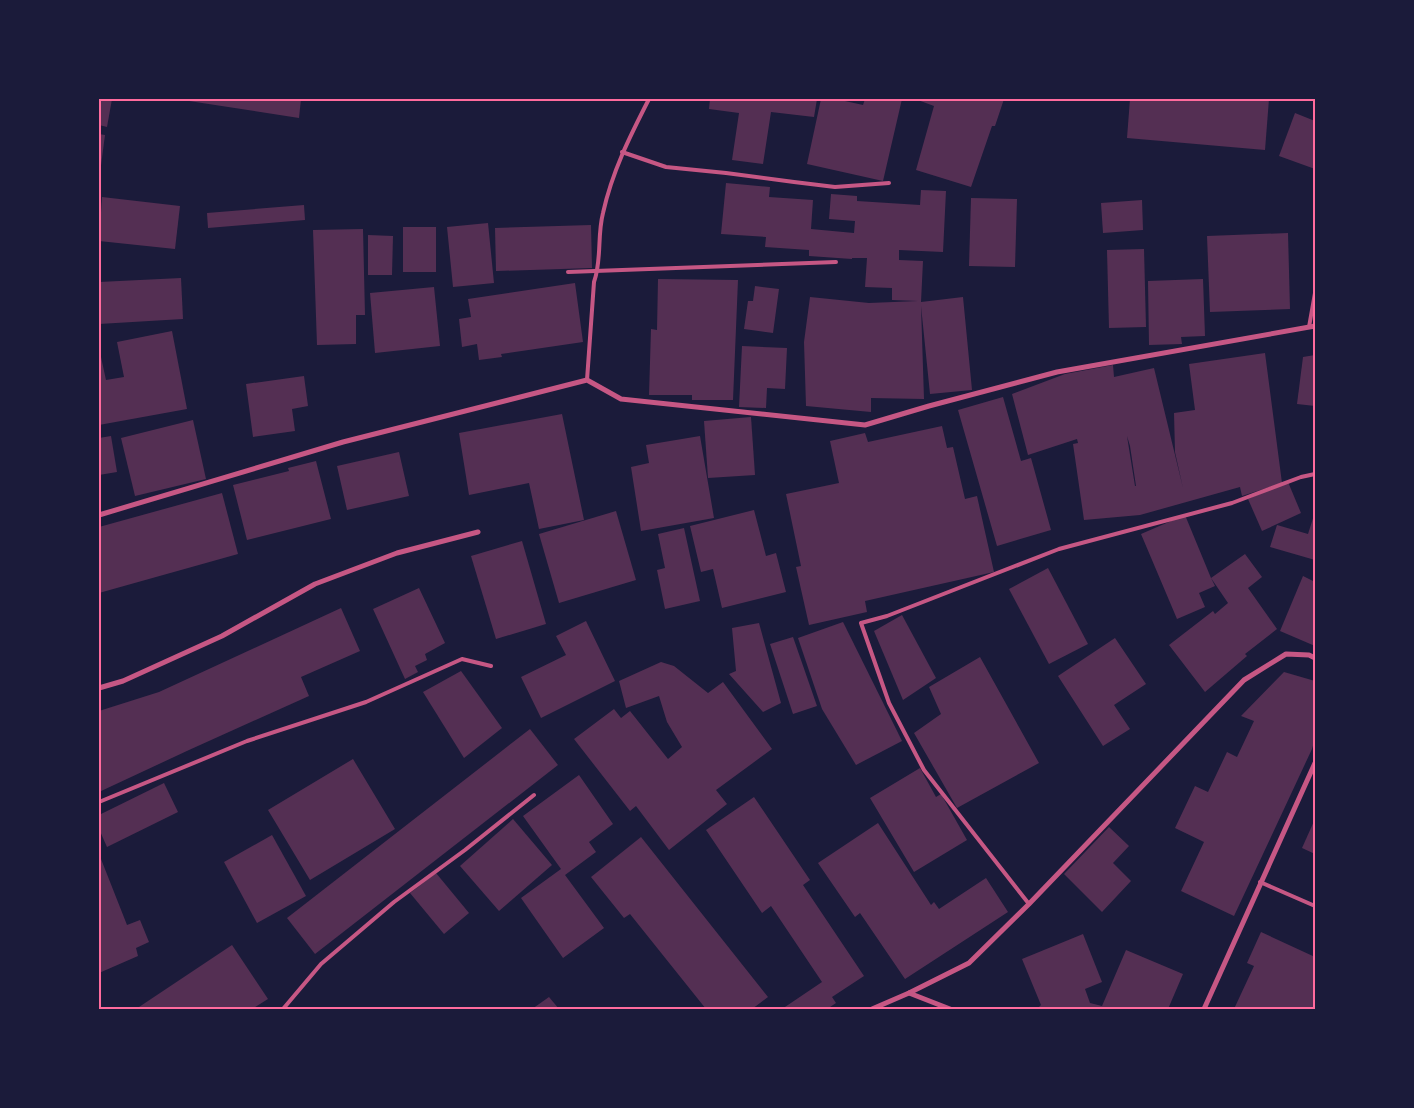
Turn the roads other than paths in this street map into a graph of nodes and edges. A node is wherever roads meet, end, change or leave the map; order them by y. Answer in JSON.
{"nodes":[{"id":1,"x":649,"y":99,"type":"edge"},
{"id":2,"x":622,"y":152,"type":"junction"},
{"id":3,"x":889,"y":183,"type":"dead end"},
{"id":4,"x":836,"y":262,"type":"dead end"},
{"id":5,"x":598,"y":271,"type":"junction"},
{"id":6,"x":568,"y":272,"type":"dead end"},
{"id":7,"x":1315,"y":293,"type":"edge"},
{"id":8,"x":1315,"y":326,"type":"edge"},
{"id":9,"x":1309,"y":327,"type":"junction"},
{"id":10,"x":587,"y":380,"type":"junction"},
{"id":11,"x":1315,"y":474,"type":"edge"},
{"id":12,"x":99,"y":515,"type":"edge"},
{"id":13,"x":478,"y":532,"type":"dead end"},
{"id":14,"x":1315,"y":658,"type":"edge"},
{"id":15,"x":491,"y":666,"type":"dead end"},
{"id":16,"x":99,"y":688,"type":"edge"},
{"id":17,"x":1315,"y":763,"type":"edge"},
{"id":18,"x":534,"y":795,"type":"dead end"},
{"id":19,"x":99,"y":802,"type":"edge"},
{"id":20,"x":1260,"y":882,"type":"junction"},
{"id":21,"x":1029,"y":904,"type":"junction"},
{"id":22,"x":1315,"y":906,"type":"edge"},
{"id":23,"x":909,"y":993,"type":"junction"},
{"id":24,"x":283,"y":1009,"type":"edge"},
{"id":25,"x":872,"y":1009,"type":"edge"},
{"id":26,"x":950,"y":1009,"type":"edge"},
{"id":27,"x":1204,"y":1009,"type":"edge"}],
"edges":[{"from":1,"to":2,"type":"lane"},
{"from":2,"to":3,"type":"lane"},
{"from":2,"to":5,"type":"lane"},
{"from":4,"to":5,"type":"lane"},
{"from":5,"to":6,"type":"lane"},
{"from":5,"to":10,"type":"lane"},
{"from":7,"to":9,"type":"lane"},
{"from":8,"to":9,"type":"street"},
{"from":9,"to":10,"type":"street"},
{"from":10,"to":12,"type":"street"},
{"from":11,"to":21,"type":"lane"},
{"from":13,"to":16,"type":"street"},
{"from":14,"to":21,"type":"street"},
{"from":15,"to":19,"type":"lane"},
{"from":17,"to":20,"type":"street"},
{"from":18,"to":24,"type":"lane"},
{"from":20,"to":22,"type":"lane"},
{"from":20,"to":27,"type":"street"},
{"from":21,"to":23,"type":"street"},
{"from":23,"to":25,"type":"street"},
{"from":23,"to":26,"type":"street"}]}
